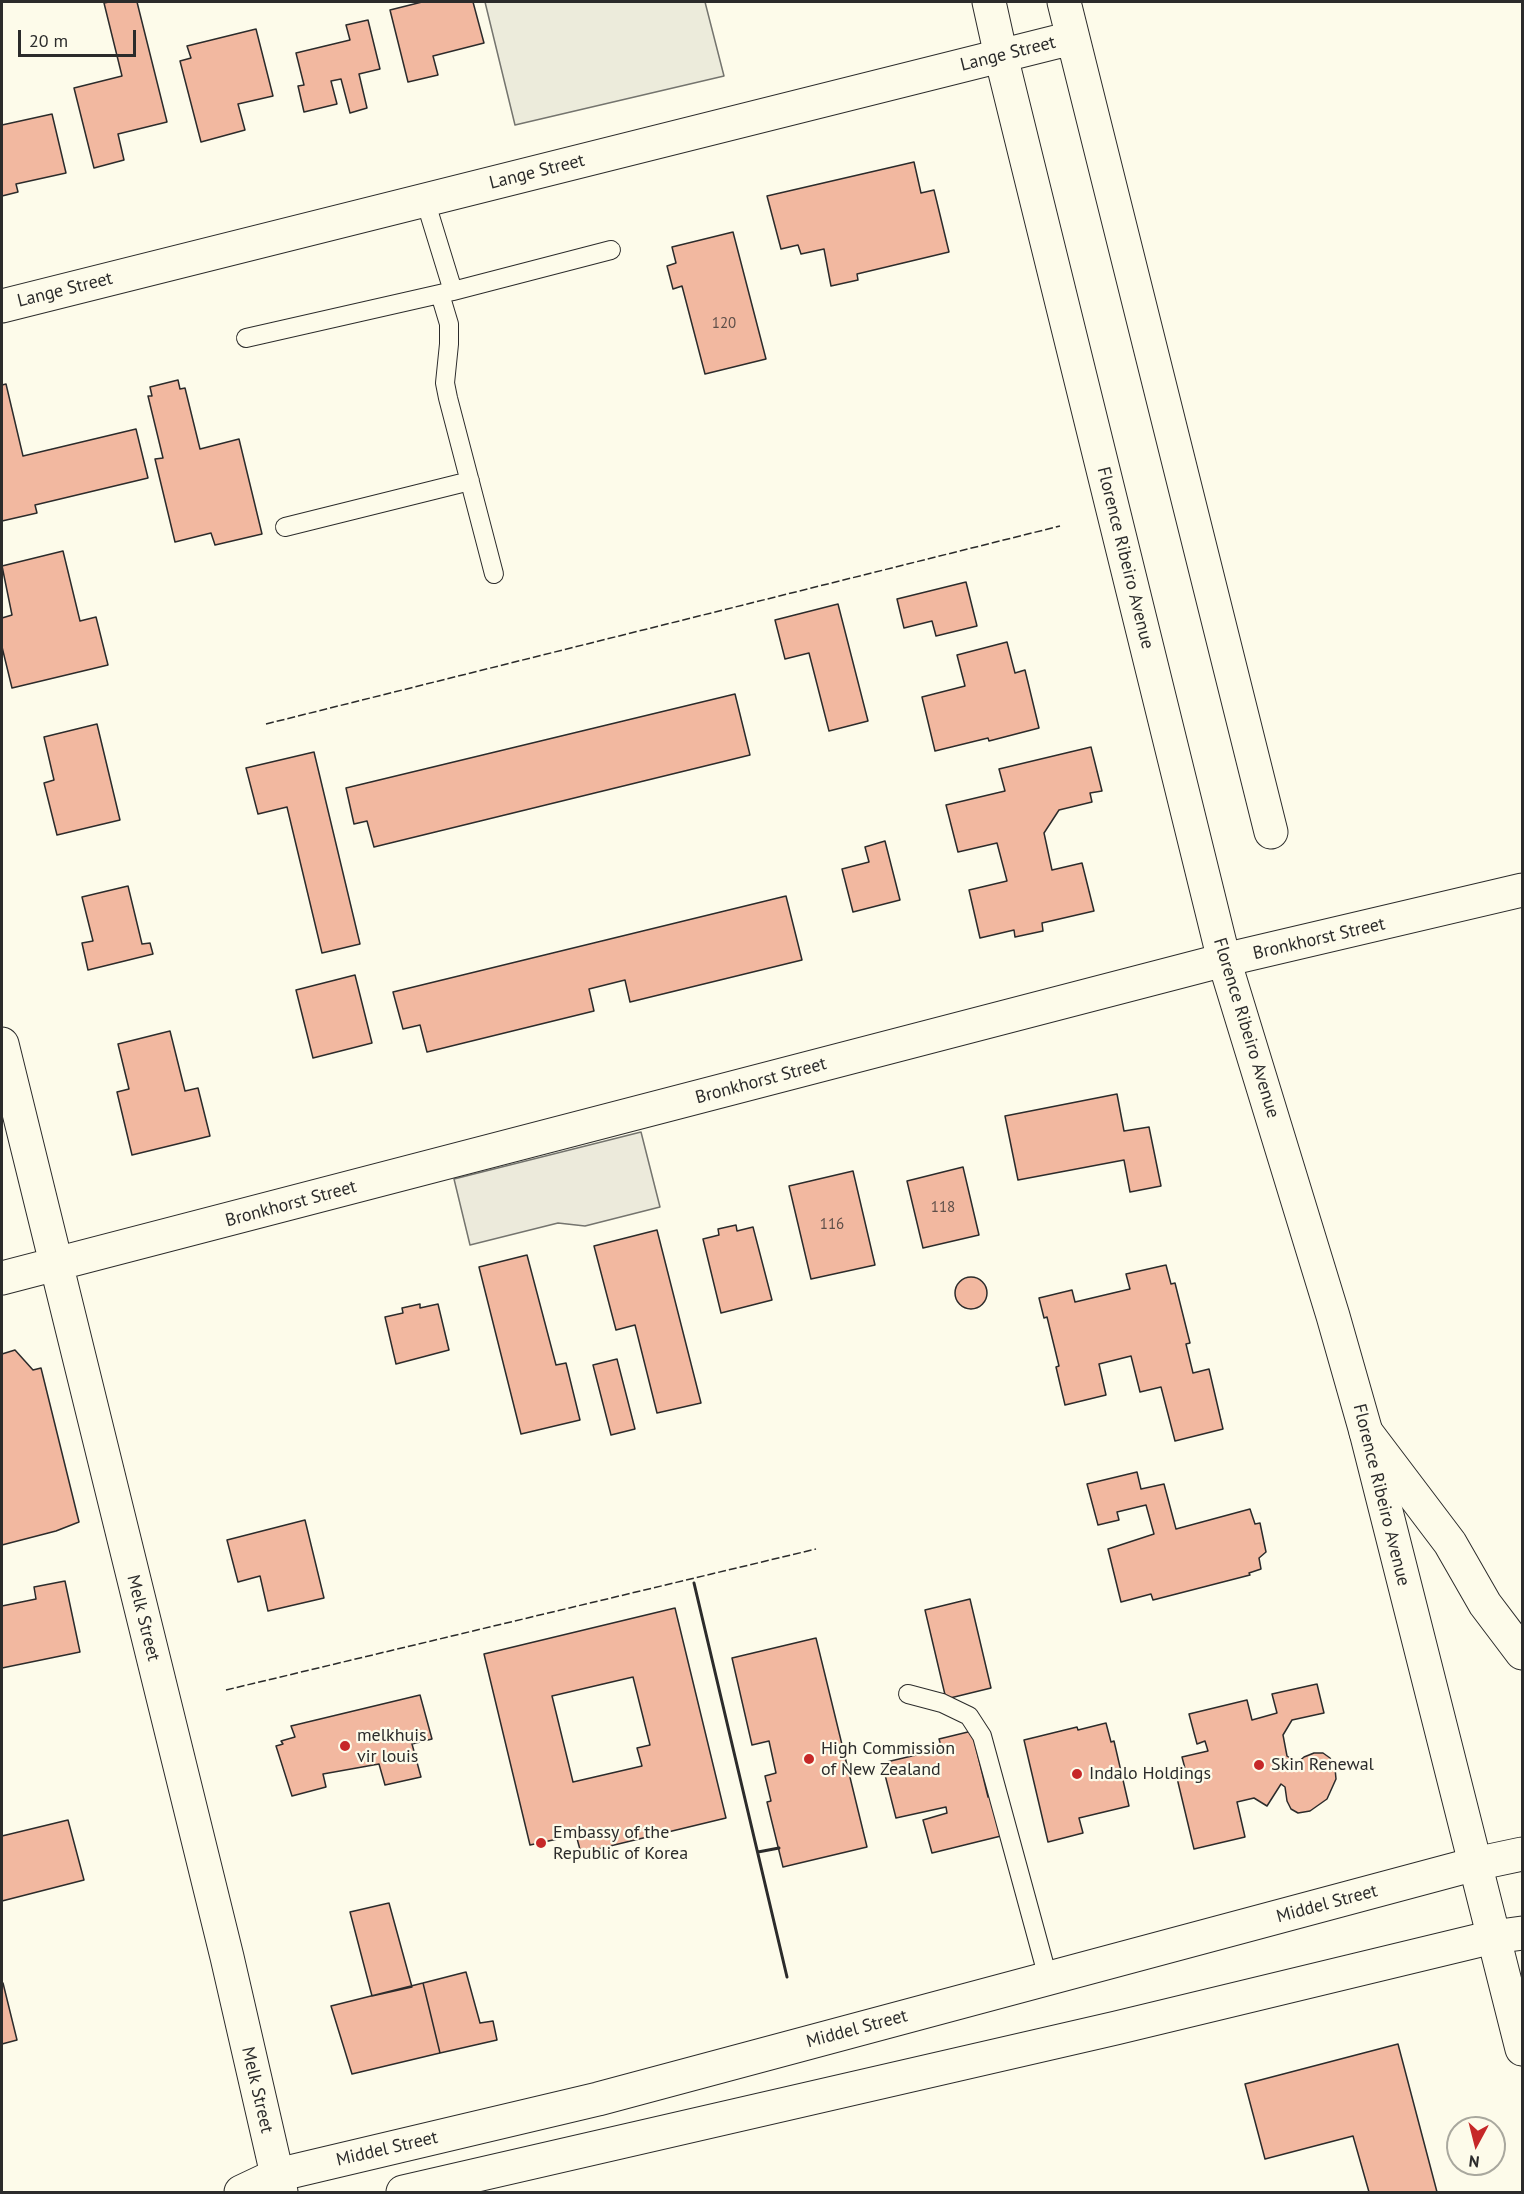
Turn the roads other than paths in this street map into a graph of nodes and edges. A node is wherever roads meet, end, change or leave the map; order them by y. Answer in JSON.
{"nodes":[{"id":1,"x":989,"y":2,"type":"edge"},
{"id":2,"x":1064,"y":2,"type":"edge"},
{"id":3,"x":1072,"y":38,"type":"junction"},
{"id":4,"x":1001,"y":56,"type":"junction"},
{"id":5,"x":425,"y":200,"type":"junction"},
{"id":6,"x":611,"y":250,"type":"dead end"},
{"id":7,"x":446,"y":292,"type":"junction"},
{"id":8,"x":2,"y":306,"type":"edge"},
{"id":9,"x":246,"y":338,"type":"dead end"},
{"id":10,"x":470,"y":482,"type":"junction"},
{"id":11,"x":285,"y":527,"type":"dead end"},
{"id":12,"x":494,"y":574,"type":"dead end"},
{"id":13,"x":1271,"y":832,"type":"dead end"},
{"id":14,"x":1522,"y":890,"type":"edge"},
{"id":15,"x":1224,"y":960,"type":"junction"},
{"id":16,"x":2,"y":1044,"type":"edge"},
{"id":17,"x":55,"y":1266,"type":"junction"},
{"id":18,"x":2,"y":1278,"type":"edge"},
{"id":19,"x":1366,"y":1432,"type":"junction"},
{"id":20,"x":1522,"y":1653,"type":"edge"},
{"id":21,"x":908,"y":1694,"type":"dead end"},
{"id":22,"x":1522,"y":1854,"type":"edge"},
{"id":23,"x":1475,"y":1864,"type":"junction"},
{"id":24,"x":1508,"y":1935,"type":"edge"},
{"id":25,"x":1048,"y":1978,"type":"junction"},
{"id":26,"x":1522,"y":2049,"type":"edge"},
{"id":27,"x":279,"y":2184,"type":"edge"},
{"id":28,"x":241,"y":2193,"type":"edge"},
{"id":29,"x":403,"y":2193,"type":"edge"}],
"edges":[{"from":1,"to":4,"type":"main road","name":"Florence Ribeiro Avenue"},
{"from":2,"to":3,"type":"main road"},
{"from":3,"to":4,"type":"main road","name":"Lange Street"},
{"from":3,"to":13,"type":"main road"},
{"from":4,"to":5,"type":"main road","name":"Lange Street"},
{"from":4,"to":15,"type":"main road","name":"Florence Ribeiro Avenue"},
{"from":5,"to":7,"type":"lane"},
{"from":5,"to":8,"type":"main road","name":"Lange Street"},
{"from":6,"to":7,"type":"lane"},
{"from":7,"to":9,"type":"lane"},
{"from":7,"to":10,"type":"lane"},
{"from":10,"to":11,"type":"lane"},
{"from":10,"to":12,"type":"lane"},
{"from":14,"to":15,"type":"main road","name":"Bronkhorst Street"},
{"from":15,"to":17,"type":"main road","name":"Bronkhorst Street"},
{"from":15,"to":19,"type":"main road","name":"Florence Ribeiro Avenue"},
{"from":16,"to":17,"type":"main road","name":"Melk Street"},
{"from":17,"to":18,"type":"main road","name":"Bronkhorst Street"},
{"from":17,"to":27,"type":"main road","name":"Melk Street"},
{"from":19,"to":20,"type":"main road"},
{"from":19,"to":23,"type":"main road","name":"Florence Ribeiro Avenue"},
{"from":21,"to":25,"type":"lane"},
{"from":22,"to":23,"type":"main road","name":"Middel Street"},
{"from":23,"to":24,"type":"main road","name":"Florence Ribeiro Avenue"},
{"from":23,"to":25,"type":"main road","name":"Middel Street"},
{"from":24,"to":26,"type":"main road","name":"Florence Ribeiro Avenue"},
{"from":24,"to":29,"type":"main road"},
{"from":25,"to":27,"type":"main road","name":"Middel Street"},
{"from":27,"to":28,"type":"main road","name":"Middel Street"}]}
